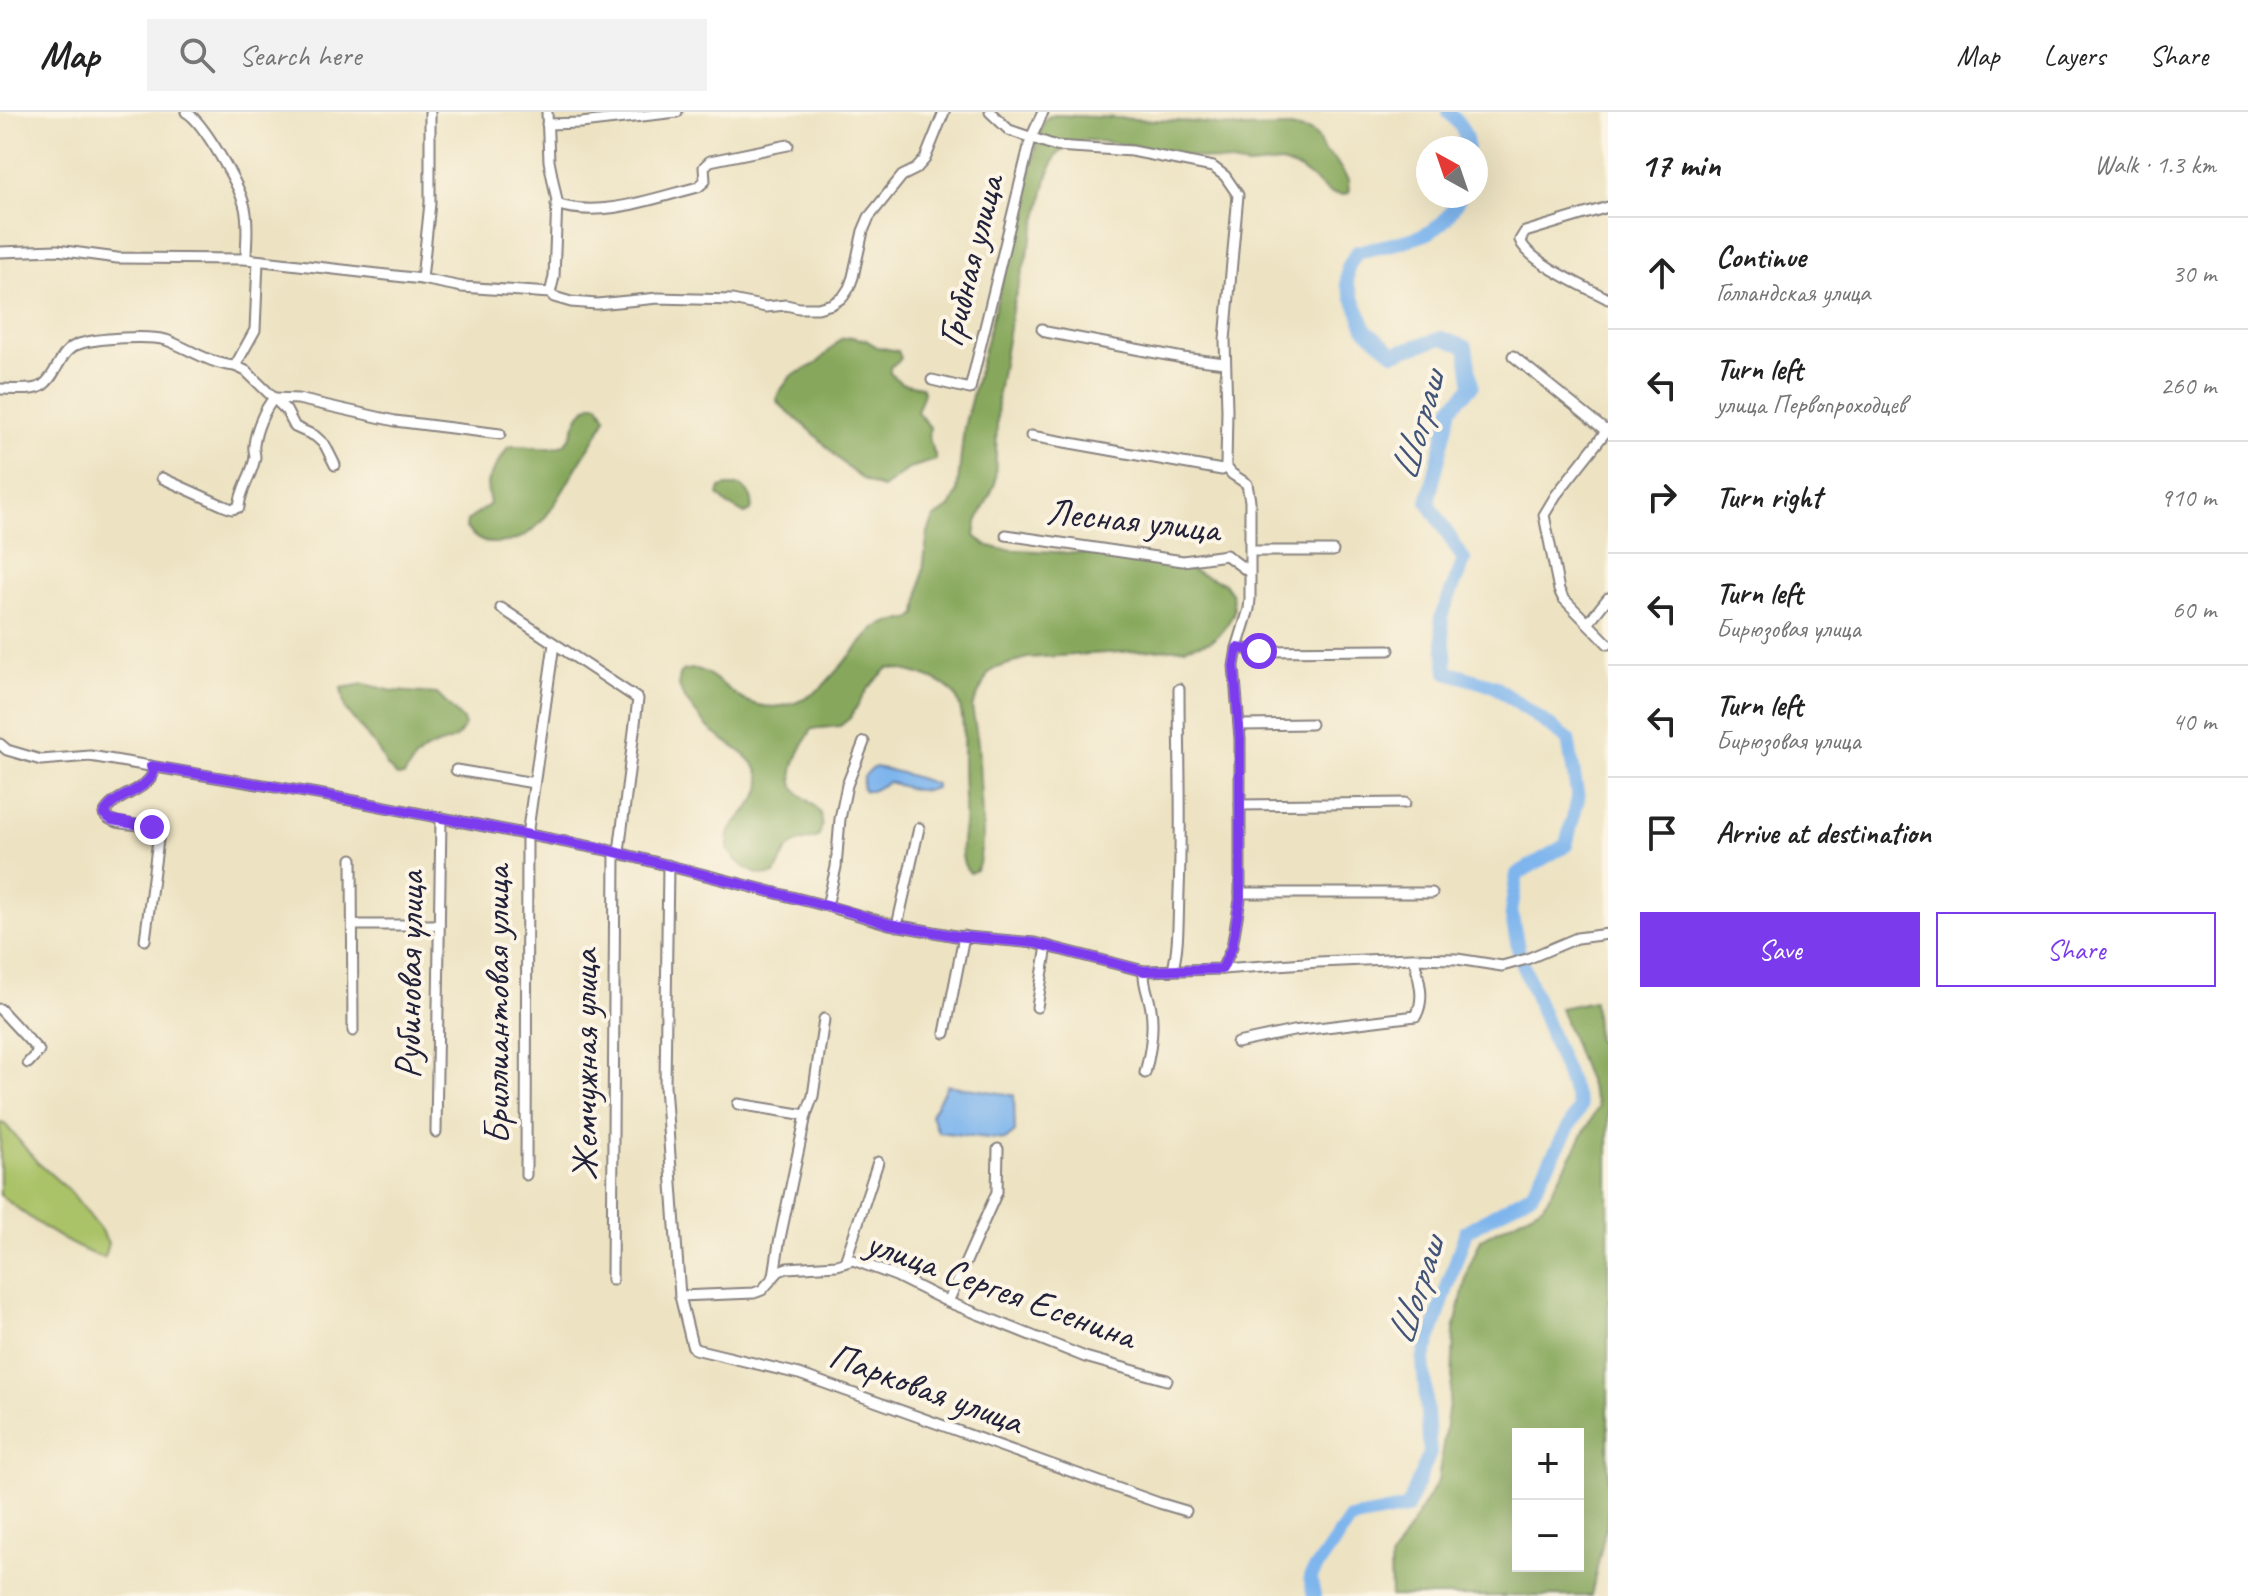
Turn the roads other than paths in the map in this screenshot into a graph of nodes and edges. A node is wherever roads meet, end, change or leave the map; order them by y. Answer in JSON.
{"nodes":[{"id":1,"x":186,"y":112,"type":"edge"},
{"id":2,"x":430,"y":112,"type":"edge"},
{"id":3,"x":547,"y":112,"type":"edge"},
{"id":4,"x":677,"y":112,"type":"edge"},
{"id":5,"x":944,"y":112,"type":"edge"},
{"id":6,"x":990,"y":112,"type":"edge"},
{"id":7,"x":1043,"y":112,"type":"edge"},
{"id":8,"x":547,"y":124,"type":"junction"},
{"id":9,"x":1031,"y":138,"type":"junction"},
{"id":10,"x":788,"y":145,"type":"dead end"},
{"id":11,"x":556,"y":204,"type":"junction"},
{"id":12,"x":1608,"y":207,"type":"edge"},
{"id":13,"x":0,"y":252,"type":"edge"},
{"id":14,"x":246,"y":259,"type":"junction"},
{"id":15,"x":258,"y":261,"type":"junction"},
{"id":16,"x":422,"y":279,"type":"junction"},
{"id":17,"x":550,"y":293,"type":"junction"},
{"id":18,"x":1608,"y":299,"type":"edge"},
{"id":19,"x":1042,"y":329,"type":"dead end"},
{"id":20,"x":1513,"y":356,"type":"dead end"},
{"id":21,"x":1225,"y":363,"type":"junction"},
{"id":22,"x":235,"y":366,"type":"junction"},
{"id":23,"x":932,"y":380,"type":"dead end"},
{"id":24,"x":0,"y":389,"type":"edge"},
{"id":25,"x":274,"y":398,"type":"junction"},
{"id":26,"x":1607,"y":430,"type":"edge"},
{"id":27,"x":500,"y":434,"type":"dead end"},
{"id":28,"x":1031,"y":436,"type":"dead end"},
{"id":29,"x":335,"y":465,"type":"dead end"},
{"id":30,"x":1226,"y":467,"type":"junction"},
{"id":31,"x":162,"y":478,"type":"dead end"},
{"id":32,"x":1006,"y":535,"type":"dead end"},
{"id":33,"x":1251,"y":551,"type":"junction"},
{"id":34,"x":1333,"y":551,"type":"dead end"},
{"id":35,"x":1249,"y":572,"type":"junction"},
{"id":36,"x":1608,"y":598,"type":"edge"},
{"id":37,"x":501,"y":608,"type":"dead end"},
{"id":38,"x":1588,"y":623,"type":"junction"},
{"id":39,"x":554,"y":644,"type":"junction"},
{"id":40,"x":1608,"y":644,"type":"edge"},
{"id":41,"x":1237,"y":648,"type":"junction"},
{"id":42,"x":1389,"y":650,"type":"dead end"},
{"id":43,"x":1179,"y":689,"type":"dead end"},
{"id":44,"x":1311,"y":724,"type":"dead end"},
{"id":45,"x":1239,"y":725,"type":"junction"},
{"id":46,"x":864,"y":742,"type":"dead end"},
{"id":47,"x":0,"y":744,"type":"edge"},
{"id":48,"x":151,"y":766,"type":"junction"},
{"id":49,"x":456,"y":770,"type":"dead end"},
{"id":50,"x":534,"y":783,"type":"junction"},
{"id":51,"x":1405,"y":803,"type":"dead end"},
{"id":52,"x":1240,"y":805,"type":"junction"},
{"id":53,"x":441,"y":819,"type":"junction"},
{"id":54,"x":919,"y":828,"type":"dead end"},
{"id":55,"x":527,"y":836,"type":"junction"},
{"id":56,"x":617,"y":852,"type":"junction"},
{"id":57,"x":352,"y":859,"type":"dead end"},
{"id":58,"x":668,"y":865,"type":"junction"},
{"id":59,"x":1240,"y":893,"type":"junction"},
{"id":60,"x":1432,"y":893,"type":"dead end"},
{"id":61,"x":827,"y":906,"type":"junction"},
{"id":62,"x":353,"y":925,"type":"junction"},
{"id":63,"x":439,"y":925,"type":"junction"},
{"id":64,"x":897,"y":926,"type":"junction"},
{"id":65,"x":1608,"y":934,"type":"edge"},
{"id":66,"x":964,"y":936,"type":"junction"},
{"id":67,"x":145,"y":940,"type":"dead end"},
{"id":68,"x":1047,"y":946,"type":"junction"},
{"id":69,"x":1414,"y":958,"type":"junction"},
{"id":70,"x":1222,"y":969,"type":"junction"},
{"id":71,"x":1173,"y":970,"type":"junction"},
{"id":72,"x":1144,"y":971,"type":"junction"},
{"id":73,"x":1037,"y":1007,"type":"dead end"},
{"id":74,"x":0,"y":1009,"type":"edge"},
{"id":75,"x":824,"y":1019,"type":"dead end"},
{"id":76,"x":353,"y":1031,"type":"dead end"},
{"id":77,"x":945,"y":1033,"type":"dead end"},
{"id":78,"x":1237,"y":1043,"type":"dead end"},
{"id":79,"x":28,"y":1063,"type":"dead end"},
{"id":80,"x":1145,"y":1073,"type":"dead end"},
{"id":81,"x":738,"y":1104,"type":"dead end"},
{"id":82,"x":806,"y":1115,"type":"junction"},
{"id":83,"x":436,"y":1132,"type":"dead end"},
{"id":84,"x":998,"y":1149,"type":"dead end"},
{"id":85,"x":878,"y":1162,"type":"dead end"},
{"id":86,"x":526,"y":1175,"type":"dead end"},
{"id":87,"x":845,"y":1262,"type":"junction"},
{"id":88,"x":774,"y":1276,"type":"junction"},
{"id":89,"x":612,"y":1280,"type":"dead end"},
{"id":90,"x":680,"y":1296,"type":"junction"},
{"id":91,"x":948,"y":1302,"type":"junction"},
{"id":92,"x":1167,"y":1380,"type":"dead end"},
{"id":93,"x":1186,"y":1511,"type":"dead end"}],
"edges":[{"from":1,"to":14,"type":"street"},
{"from":2,"to":16,"type":"street"},
{"from":3,"to":8,"type":"street"},
{"from":4,"to":8,"type":"street"},
{"from":5,"to":17,"type":"street"},
{"from":6,"to":9,"type":"street"},
{"from":7,"to":9,"type":"street","name":"Грибная улица"},
{"from":8,"to":11,"type":"street"},
{"from":9,"to":21,"type":"street"},
{"from":9,"to":23,"type":"street","name":"Грибная улица"},
{"from":10,"to":11,"type":"street"},
{"from":11,"to":17,"type":"street"},
{"from":12,"to":18,"type":"street"},
{"from":13,"to":14,"type":"street"},
{"from":14,"to":15,"type":"street"},
{"from":15,"to":16,"type":"street"},
{"from":15,"to":22,"type":"street"},
{"from":16,"to":17,"type":"street"},
{"from":19,"to":21,"type":"street"},
{"from":20,"to":26,"type":"street"},
{"from":21,"to":30,"type":"street"},
{"from":22,"to":24,"type":"street"},
{"from":22,"to":25,"type":"street"},
{"from":25,"to":27,"type":"street"},
{"from":25,"to":29,"type":"street"},
{"from":25,"to":31,"type":"street"},
{"from":26,"to":38,"type":"street"},
{"from":28,"to":30,"type":"street"},
{"from":30,"to":33,"type":"street"},
{"from":32,"to":35,"type":"street","name":"Лесная улица"},
{"from":33,"to":34,"type":"street"},
{"from":33,"to":35,"type":"street"},
{"from":35,"to":41,"type":"street"},
{"from":36,"to":38,"type":"street"},
{"from":37,"to":39,"type":"street","name":"Жемчужная улица"},
{"from":38,"to":40,"type":"street"},
{"from":39,"to":50,"type":"street","name":"Бриллиантовая улица"},
{"from":39,"to":56,"type":"street","name":"Жемчужная улица"},
{"from":41,"to":42,"type":"street"},
{"from":41,"to":45,"type":"street"},
{"from":43,"to":71,"type":"street"},
{"from":44,"to":45,"type":"street"},
{"from":45,"to":52,"type":"street"},
{"from":46,"to":61,"type":"street"},
{"from":47,"to":48,"type":"street"},
{"from":48,"to":53,"type":"street"},
{"from":48,"to":67,"type":"street"},
{"from":49,"to":50,"type":"street"},
{"from":50,"to":55,"type":"street","name":"Бриллиантовая улица"},
{"from":51,"to":52,"type":"street"},
{"from":52,"to":59,"type":"street"},
{"from":53,"to":55,"type":"street"},
{"from":53,"to":63,"type":"street","name":"Рубиновая улица"},
{"from":54,"to":64,"type":"street"},
{"from":55,"to":56,"type":"street"},
{"from":55,"to":86,"type":"street","name":"Бриллиантовая улица"},
{"from":56,"to":58,"type":"street"},
{"from":56,"to":89,"type":"street","name":"Жемчужная улица"},
{"from":57,"to":62,"type":"street"},
{"from":58,"to":61,"type":"street"},
{"from":58,"to":90,"type":"street"},
{"from":59,"to":60,"type":"street"},
{"from":59,"to":70,"type":"street"},
{"from":61,"to":64,"type":"street"},
{"from":62,"to":63,"type":"street"},
{"from":62,"to":76,"type":"street"},
{"from":63,"to":83,"type":"street","name":"Рубиновая улица"},
{"from":64,"to":66,"type":"street"},
{"from":65,"to":69,"type":"street"},
{"from":66,"to":68,"type":"street"},
{"from":66,"to":77,"type":"street"},
{"from":68,"to":72,"type":"street"},
{"from":68,"to":73,"type":"street"},
{"from":69,"to":70,"type":"street"},
{"from":69,"to":78,"type":"street"},
{"from":70,"to":71,"type":"street"},
{"from":71,"to":72,"type":"street"},
{"from":72,"to":80,"type":"street"},
{"from":74,"to":79,"type":"street"},
{"from":75,"to":82,"type":"street"},
{"from":81,"to":82,"type":"street"},
{"from":82,"to":88,"type":"street"},
{"from":84,"to":91,"type":"street"},
{"from":85,"to":87,"type":"street"},
{"from":87,"to":88,"type":"street","name":"улица Сергея Есенина"},
{"from":87,"to":91,"type":"street","name":"улица Сергея Есенина"},
{"from":88,"to":90,"type":"street","name":"улица Сергея Есенина"},
{"from":90,"to":93,"type":"street","name":"Парковая улица"},
{"from":91,"to":92,"type":"street","name":"улица Сергея Есенина"}]}
